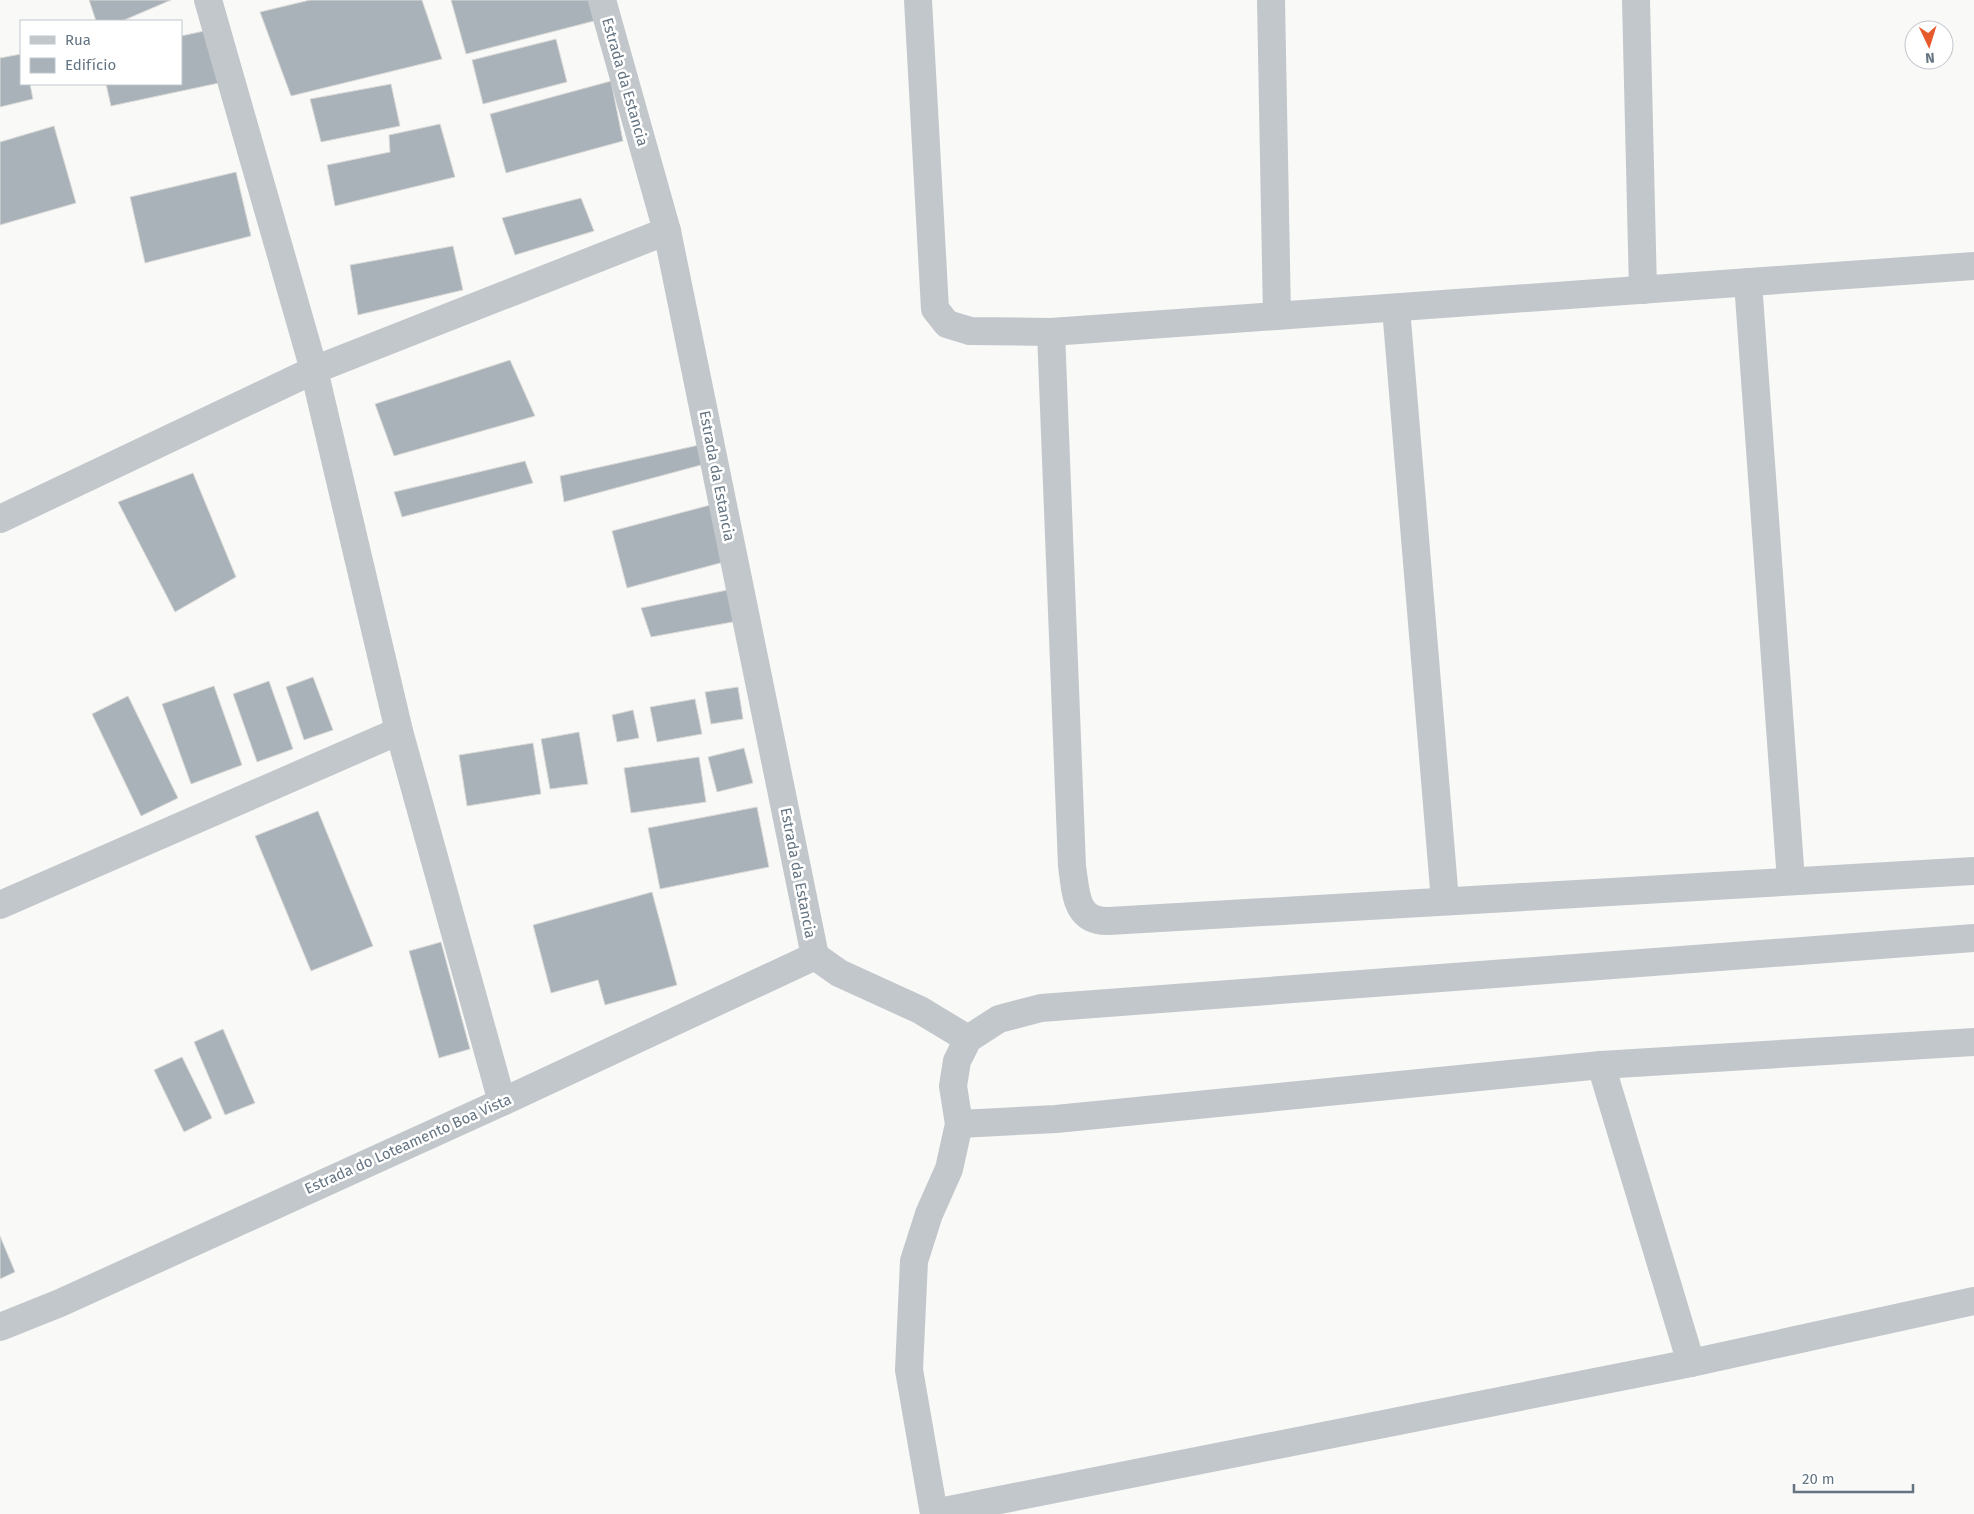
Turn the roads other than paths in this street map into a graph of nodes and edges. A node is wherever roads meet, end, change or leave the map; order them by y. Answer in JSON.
{"nodes":[{"id":1,"x":208,"y":0,"type":"edge"},
{"id":2,"x":602,"y":0,"type":"edge"},
{"id":3,"x":918,"y":0,"type":"edge"},
{"id":4,"x":1271,"y":0,"type":"edge"},
{"id":5,"x":1636,"y":0,"type":"edge"},
{"id":6,"x":667,"y":231,"type":"junction"},
{"id":7,"x":1974,"y":266,"type":"edge"},
{"id":8,"x":1748,"y":282,"type":"junction"},
{"id":9,"x":1643,"y":290,"type":"junction"},
{"id":10,"x":1396,"y":308,"type":"junction"},
{"id":11,"x":1277,"y":316,"type":"junction"},
{"id":12,"x":1051,"y":332,"type":"junction"},
{"id":13,"x":314,"y":370,"type":"junction"},
{"id":14,"x":0,"y":519,"type":"edge"},
{"id":15,"x":399,"y":732,"type":"junction"},
{"id":16,"x":1974,"y":871,"type":"edge"},
{"id":17,"x":1791,"y":881,"type":"junction"},
{"id":18,"x":1445,"y":901,"type":"junction"},
{"id":19,"x":0,"y":905,"type":"edge"},
{"id":20,"x":1974,"y":938,"type":"edge"},
{"id":21,"x":814,"y":956,"type":"junction"},
{"id":22,"x":968,"y":1039,"type":"junction"},
{"id":23,"x":1974,"y":1042,"type":"edge"},
{"id":24,"x":1601,"y":1065,"type":"junction"},
{"id":25,"x":502,"y":1102,"type":"junction"},
{"id":26,"x":958,"y":1124,"type":"junction"},
{"id":27,"x":1974,"y":1301,"type":"edge"},
{"id":28,"x":0,"y":1327,"type":"edge"},
{"id":29,"x":1691,"y":1363,"type":"junction"},
{"id":30,"x":934,"y":1514,"type":"edge"}],
"edges":[{"from":1,"to":13,"type":"street"},
{"from":2,"to":6,"type":"street","name":"Estrada da Estancia"},
{"from":3,"to":12,"type":"street"},
{"from":4,"to":11,"type":"street"},
{"from":5,"to":9,"type":"street"},
{"from":6,"to":13,"type":"street"},
{"from":6,"to":21,"type":"street","name":"Estrada da Estancia"},
{"from":7,"to":8,"type":"street"},
{"from":8,"to":9,"type":"street"},
{"from":8,"to":17,"type":"street"},
{"from":9,"to":10,"type":"street"},
{"from":10,"to":11,"type":"street"},
{"from":10,"to":18,"type":"street"},
{"from":11,"to":12,"type":"street"},
{"from":12,"to":18,"type":"street"},
{"from":13,"to":14,"type":"street"},
{"from":13,"to":15,"type":"street"},
{"from":15,"to":19,"type":"street"},
{"from":15,"to":25,"type":"street"},
{"from":16,"to":17,"type":"street"},
{"from":17,"to":18,"type":"street"},
{"from":20,"to":22,"type":"street"},
{"from":21,"to":22,"type":"street"},
{"from":21,"to":25,"type":"street","name":"Estrada do Loteamento Boa Vista"},
{"from":22,"to":26,"type":"street"},
{"from":23,"to":24,"type":"street"},
{"from":24,"to":26,"type":"street"},
{"from":24,"to":29,"type":"street"},
{"from":25,"to":28,"type":"street","name":"Estrada do Loteamento Boa Vista"},
{"from":26,"to":30,"type":"street"},
{"from":27,"to":29,"type":"street"},
{"from":29,"to":30,"type":"street"}]}
